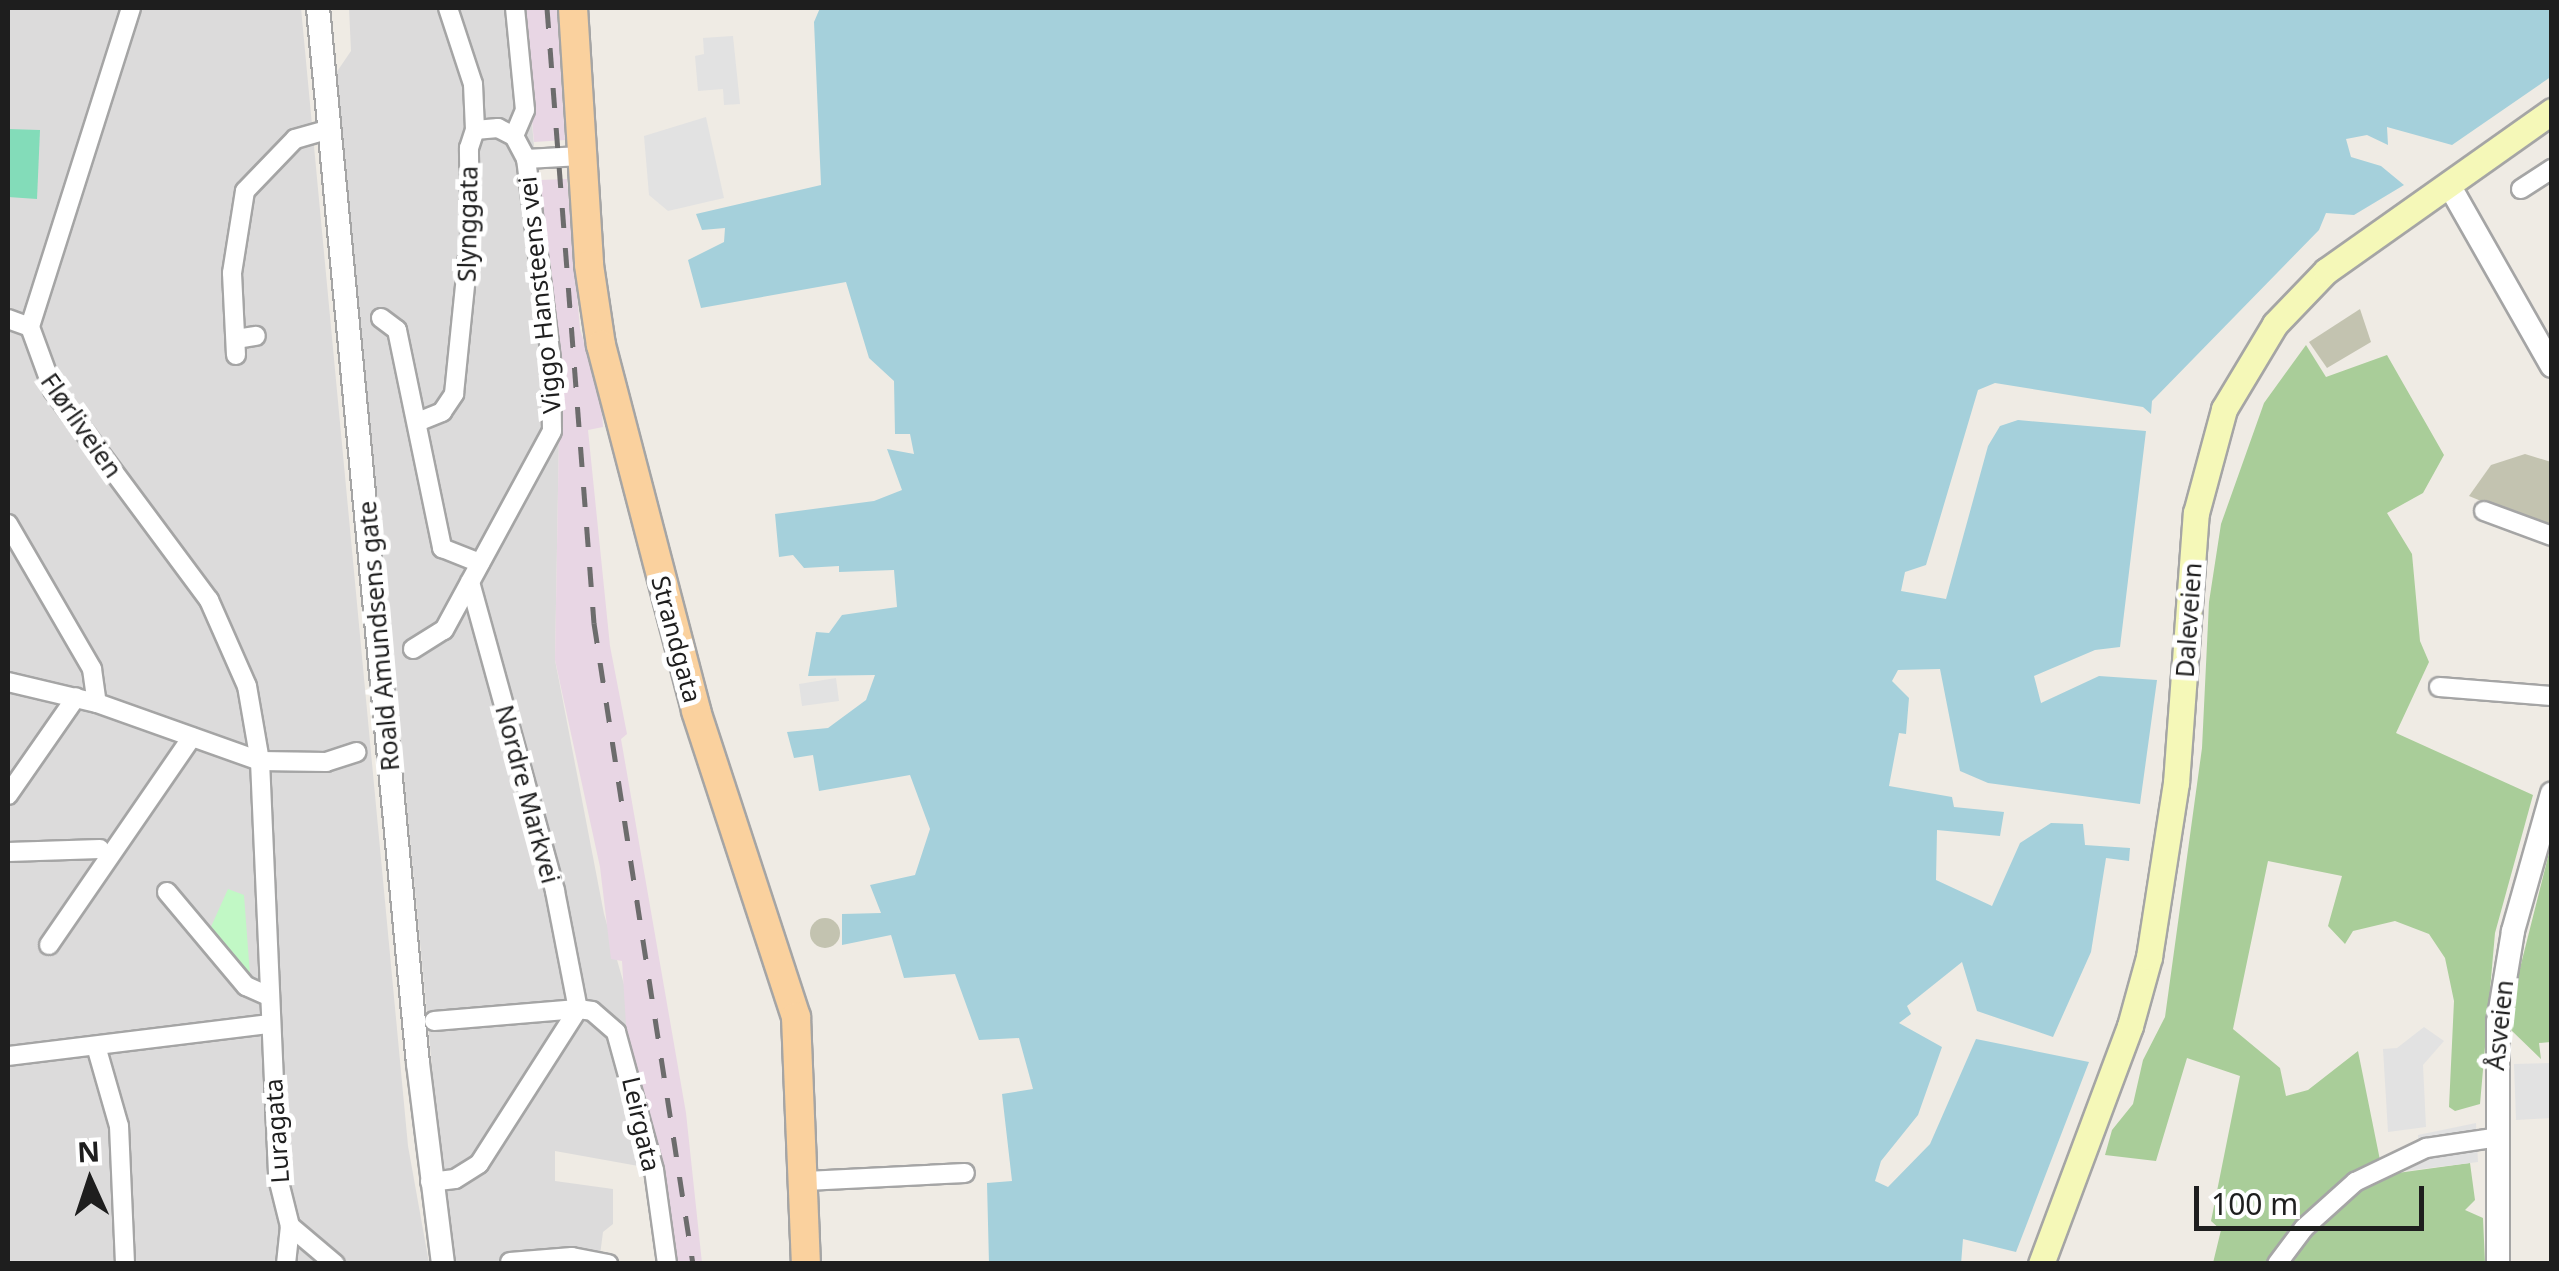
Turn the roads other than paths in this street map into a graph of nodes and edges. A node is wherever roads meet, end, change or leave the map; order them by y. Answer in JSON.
{"nodes":[{"id":1,"x":131,"y":8,"type":"edge"},
{"id":2,"x":318,"y":8,"type":"edge"},
{"id":3,"x":448,"y":8,"type":"edge"},
{"id":4,"x":515,"y":8,"type":"edge"},
{"id":5,"x":573,"y":8,"type":"edge"},
{"id":6,"x":2552,"y":111,"type":"edge"},
{"id":7,"x":330,"y":130,"type":"junction"},
{"id":8,"x":475,"y":130,"type":"junction"},
{"id":9,"x":514,"y":136,"type":"junction"},
{"id":10,"x":582,"y":156,"type":"junction"},
{"id":11,"x":526,"y":159,"type":"junction"},
{"id":12,"x":2552,"y":169,"type":"edge"},
{"id":13,"x":2449,"y":185,"type":"junction"},
{"id":14,"x":2521,"y":188,"type":"dead end"},
{"id":15,"x":8,"y":318,"type":"edge"},
{"id":16,"x":381,"y":318,"type":"dead end"},
{"id":17,"x":30,"y":327,"type":"junction"},
{"id":18,"x":256,"y":336,"type":"dead end"},
{"id":19,"x":2552,"y":366,"type":"edge"},
{"id":20,"x":420,"y":421,"type":"junction"},
{"id":21,"x":2484,"y":511,"type":"dead end"},
{"id":22,"x":8,"y":524,"type":"edge"},
{"id":23,"x":2552,"y":536,"type":"edge"},
{"id":24,"x":480,"y":563,"type":"junction"},
{"id":25,"x":470,"y":582,"type":"junction"},
{"id":26,"x":413,"y":649,"type":"dead end"},
{"id":27,"x":8,"y":682,"type":"edge"},
{"id":28,"x":2438,"y":687,"type":"dead end"},
{"id":29,"x":2552,"y":696,"type":"edge"},
{"id":30,"x":76,"y":697,"type":"junction"},
{"id":31,"x":97,"y":702,"type":"junction"},
{"id":32,"x":192,"y":737,"type":"junction"},
{"id":33,"x":356,"y":752,"type":"dead end"},
{"id":34,"x":260,"y":761,"type":"junction"},
{"id":35,"x":2552,"y":793,"type":"edge"},
{"id":36,"x":8,"y":795,"type":"edge"},
{"id":37,"x":100,"y":849,"type":"dead end"},
{"id":38,"x":8,"y":852,"type":"edge"},
{"id":39,"x":167,"y":892,"type":"dead end"},
{"id":40,"x":49,"y":945,"type":"dead end"},
{"id":41,"x":268,"y":996,"type":"junction"},
{"id":42,"x":578,"y":1008,"type":"junction"},
{"id":43,"x":434,"y":1021,"type":"dead end"},
{"id":44,"x":269,"y":1024,"type":"junction"},
{"id":45,"x":96,"y":1046,"type":"junction"},
{"id":46,"x":8,"y":1056,"type":"edge"},
{"id":47,"x":2493,"y":1138,"type":"junction"},
{"id":48,"x":965,"y":1173,"type":"dead end"},
{"id":49,"x":806,"y":1181,"type":"junction"},
{"id":50,"x":430,"y":1182,"type":"junction"},
{"id":51,"x":290,"y":1226,"type":"junction"},
{"id":52,"x":510,"y":1262,"type":"edge"},
{"id":53,"x":126,"y":1264,"type":"edge"},
{"id":54,"x":286,"y":1264,"type":"edge"},
{"id":55,"x":335,"y":1264,"type":"edge"},
{"id":56,"x":443,"y":1264,"type":"edge"},
{"id":57,"x":608,"y":1264,"type":"edge"},
{"id":58,"x":667,"y":1264,"type":"edge"},
{"id":59,"x":806,"y":1264,"type":"edge"},
{"id":60,"x":2041,"y":1264,"type":"edge"},
{"id":61,"x":2277,"y":1264,"type":"edge"},
{"id":62,"x":2498,"y":1264,"type":"edge"}],
"edges":[{"from":1,"to":17,"type":"street"},
{"from":2,"to":7,"type":"street","name":"Roald Amundsens gate"},
{"from":3,"to":8,"type":"street"},
{"from":4,"to":9,"type":"street"},
{"from":5,"to":10,"type":"main road","name":"Strandgata"},
{"from":6,"to":13,"type":"main road","name":"Daleveien"},
{"from":7,"to":18,"type":"street"},
{"from":7,"to":50,"type":"street","name":"Roald Amundsens gate"},
{"from":8,"to":9,"type":"street","name":"Slynggata"},
{"from":8,"to":20,"type":"street","name":"Slynggata"},
{"from":9,"to":11,"type":"street"},
{"from":10,"to":11,"type":"street"},
{"from":10,"to":49,"type":"main road","name":"Strandgata"},
{"from":11,"to":24,"type":"street","name":"Viggo Hansteens vei"},
{"from":12,"to":14,"type":"street"},
{"from":13,"to":19,"type":"street"},
{"from":13,"to":60,"type":"main road","name":"Daleveien"},
{"from":15,"to":17,"type":"street"},
{"from":16,"to":20,"type":"street"},
{"from":17,"to":34,"type":"street","name":"Flørliveien"},
{"from":20,"to":24,"type":"street"},
{"from":21,"to":23,"type":"street"},
{"from":22,"to":31,"type":"street"},
{"from":24,"to":25,"type":"street"},
{"from":25,"to":26,"type":"street"},
{"from":25,"to":42,"type":"street","name":"Nordre Markvei"},
{"from":27,"to":30,"type":"street"},
{"from":28,"to":29,"type":"street"},
{"from":30,"to":31,"type":"street"},
{"from":30,"to":36,"type":"street"},
{"from":31,"to":32,"type":"street"},
{"from":32,"to":34,"type":"street"},
{"from":32,"to":40,"type":"street"},
{"from":33,"to":34,"type":"street"},
{"from":34,"to":41,"type":"street","name":"Luragata"},
{"from":35,"to":47,"type":"street","name":"Åsveien"},
{"from":37,"to":38,"type":"street"},
{"from":39,"to":41,"type":"street"},
{"from":41,"to":44,"type":"street","name":"Luragata"},
{"from":42,"to":43,"type":"street"},
{"from":42,"to":50,"type":"street"},
{"from":42,"to":58,"type":"street","name":"Leirgata"},
{"from":44,"to":45,"type":"street"},
{"from":44,"to":51,"type":"street","name":"Luragata"},
{"from":45,"to":46,"type":"street"},
{"from":45,"to":53,"type":"street"},
{"from":47,"to":61,"type":"street"},
{"from":47,"to":62,"type":"street","name":"Åsveien"},
{"from":48,"to":49,"type":"street"},
{"from":49,"to":59,"type":"main road","name":"Strandgata"},
{"from":50,"to":56,"type":"street","name":"Roald Amundsens gate"},
{"from":51,"to":54,"type":"street","name":"Luragata"},
{"from":51,"to":55,"type":"street"},
{"from":52,"to":57,"type":"street"}]}
